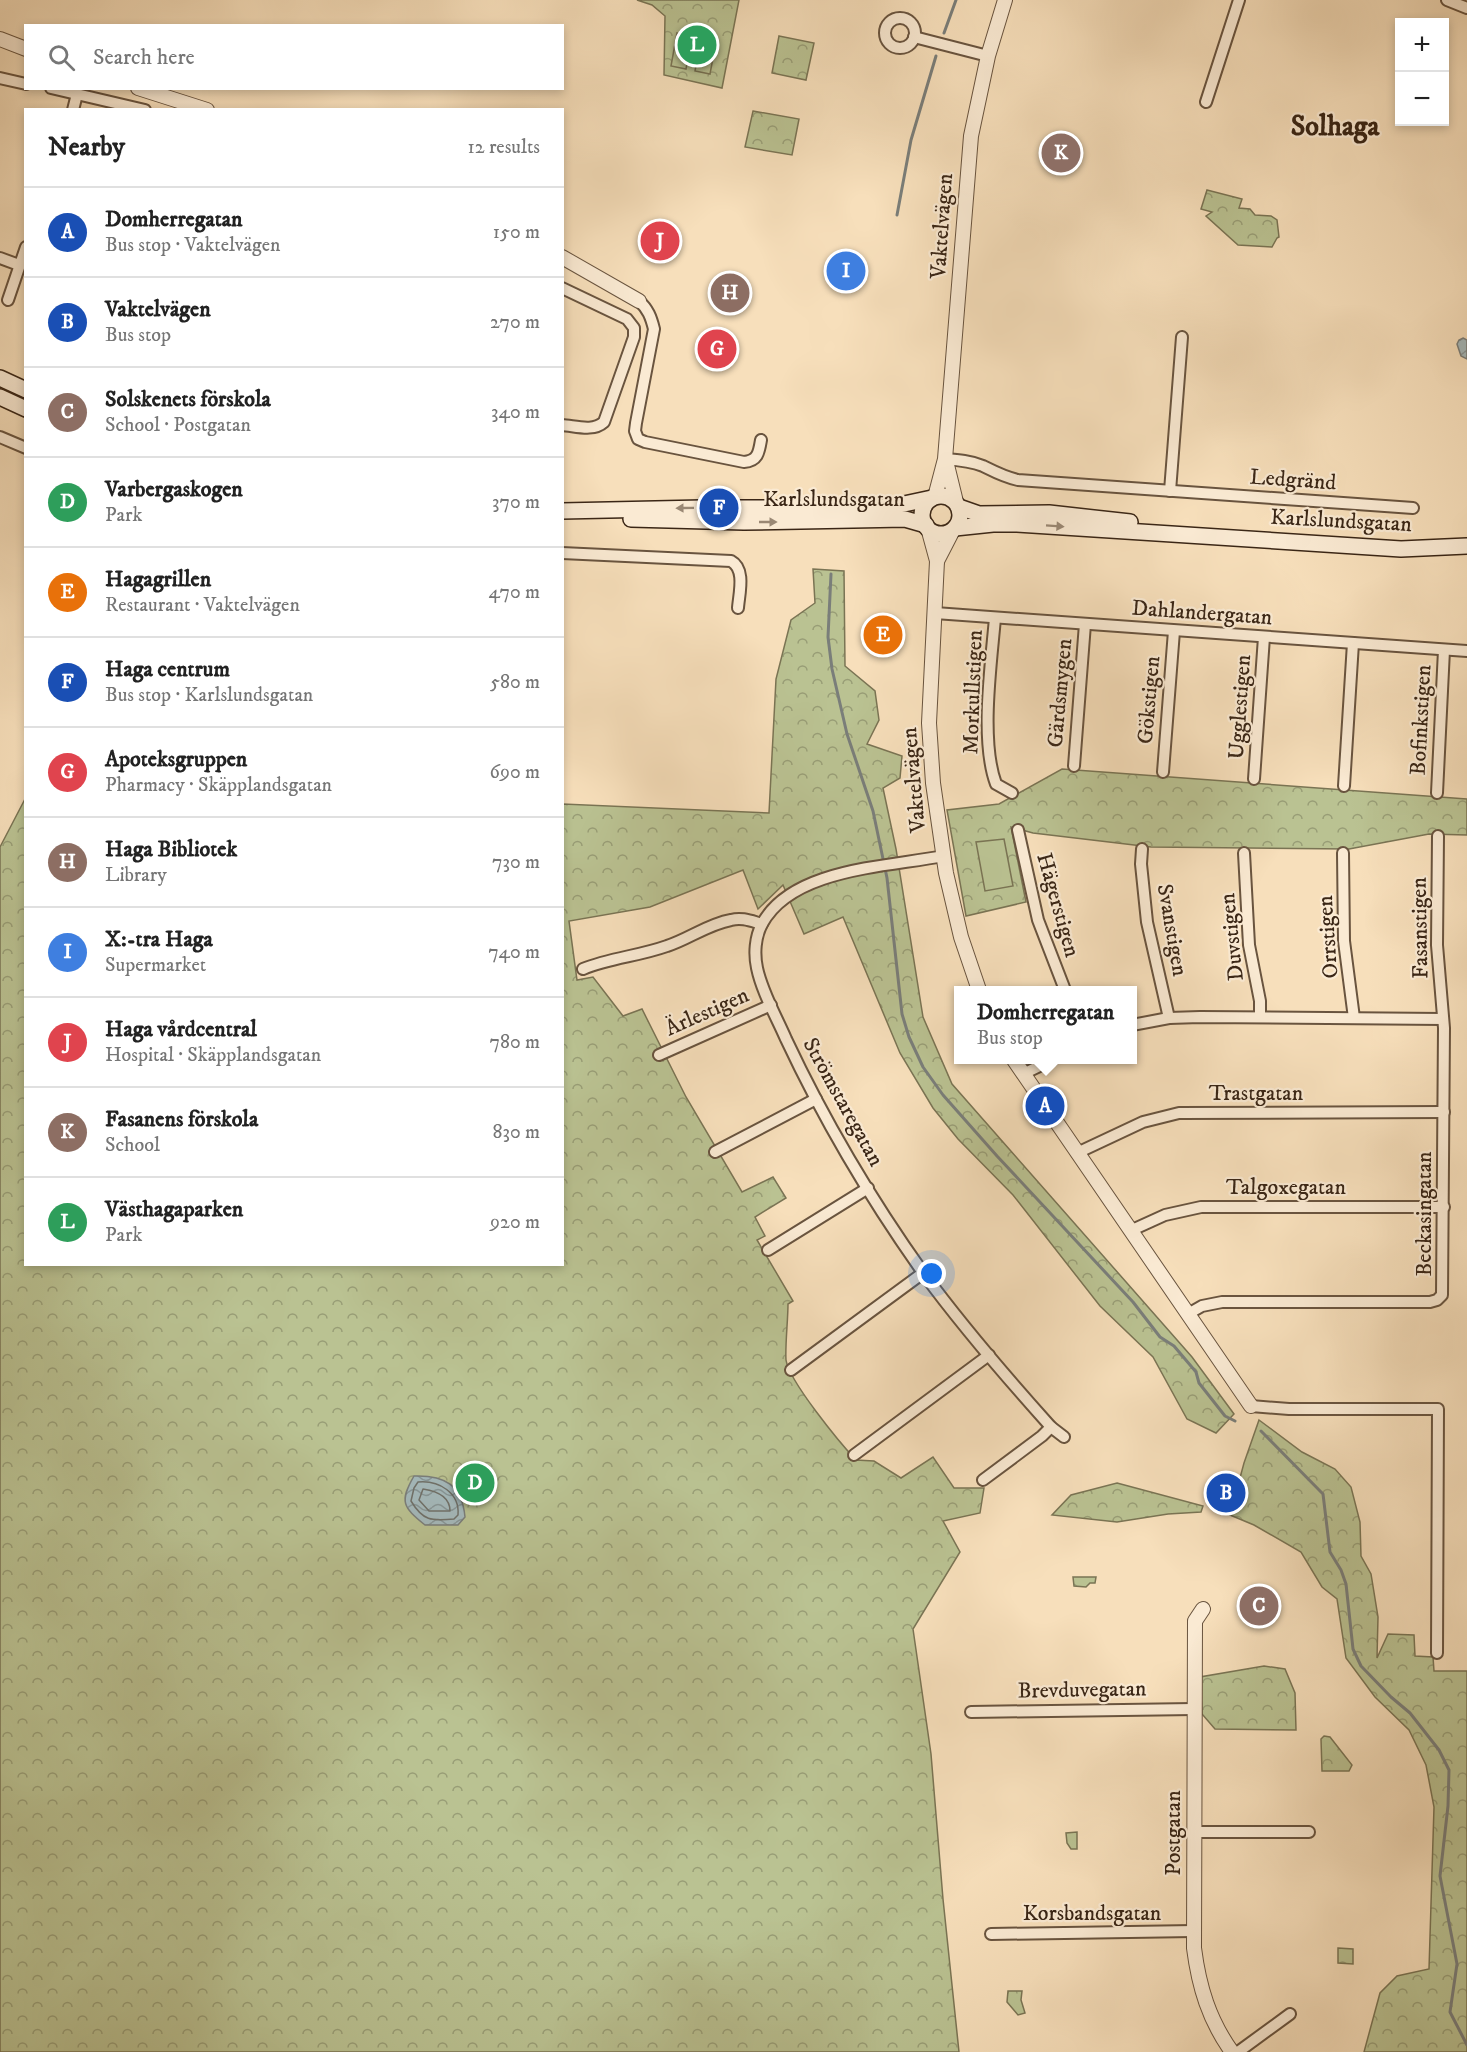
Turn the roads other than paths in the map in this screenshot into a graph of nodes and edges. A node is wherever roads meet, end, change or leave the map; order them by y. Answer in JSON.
{"nodes":[{"id":1,"x":1005,"y":0,"type":"edge"},
{"id":2,"x":1239,"y":0,"type":"edge"},
{"id":3,"x":1447,"y":0,"type":"edge"},
{"id":4,"x":1467,"y":8,"type":"edge"},
{"id":5,"x":914,"y":37,"type":"dead end"},
{"id":6,"x":0,"y":39,"type":"edge"},
{"id":7,"x":24,"y":48,"type":"edge"},
{"id":8,"x":987,"y":56,"type":"junction"},
{"id":9,"x":0,"y":78,"type":"edge"},
{"id":10,"x":24,"y":84,"type":"edge"},
{"id":11,"x":60,"y":90,"type":"edge"},
{"id":12,"x":144,"y":90,"type":"edge"},
{"id":13,"x":77,"y":94,"type":"junction"},
{"id":14,"x":1206,"y":102,"type":"dead end"},
{"id":15,"x":74,"y":108,"type":"edge"},
{"id":16,"x":137,"y":108,"type":"edge"},
{"id":17,"x":201,"y":108,"type":"edge"},
{"id":18,"x":24,"y":252,"type":"edge"},
{"id":19,"x":0,"y":258,"type":"edge"},
{"id":20,"x":564,"y":258,"type":"edge"},
{"id":21,"x":19,"y":265,"type":"junction"},
{"id":22,"x":564,"y":289,"type":"edge"},
{"id":23,"x":8,"y":300,"type":"dead end"},
{"id":24,"x":639,"y":301,"type":"joint"},
{"id":25,"x":1182,"y":337,"type":"dead end"},
{"id":26,"x":0,"y":378,"type":"edge"},
{"id":27,"x":24,"y":389,"type":"edge"},
{"id":28,"x":0,"y":397,"type":"edge"},
{"id":29,"x":24,"y":408,"type":"edge"},
{"id":30,"x":564,"y":425,"type":"edge"},
{"id":31,"x":0,"y":437,"type":"edge"},
{"id":32,"x":761,"y":440,"type":"dead end"},
{"id":33,"x":24,"y":447,"type":"edge"},
{"id":34,"x":945,"y":459,"type":"junction"},
{"id":35,"x":1170,"y":491,"type":"junction"},
{"id":36,"x":933,"y":497,"type":"junction"},
{"id":37,"x":957,"y":505,"type":"junction"},
{"id":38,"x":1413,"y":508,"type":"dead end"},
{"id":39,"x":564,"y":511,"type":"edge"},
{"id":40,"x":564,"y":515,"type":"edge"},
{"id":41,"x":927,"y":527,"type":"junction"},
{"id":42,"x":954,"y":529,"type":"junction"},
{"id":43,"x":1213,"y":535,"type":"junction"},
{"id":44,"x":1467,"y":546,"type":"edge"},
{"id":45,"x":564,"y":553,"type":"edge"},
{"id":46,"x":937,"y":561,"type":"junction"},
{"id":47,"x":738,"y":608,"type":"dead end"},
{"id":48,"x":934,"y":613,"type":"junction"},
{"id":49,"x":994,"y":618,"type":"junction"},
{"id":50,"x":1085,"y":624,"type":"junction"},
{"id":51,"x":1174,"y":631,"type":"junction"},
{"id":52,"x":1264,"y":637,"type":"junction"},
{"id":53,"x":1353,"y":643,"type":"junction"},
{"id":54,"x":1444,"y":650,"type":"junction"},
{"id":55,"x":1467,"y":651,"type":"edge"},
{"id":56,"x":1074,"y":766,"type":"dead end"},
{"id":57,"x":1163,"y":772,"type":"dead end"},
{"id":58,"x":1254,"y":779,"type":"dead end"},
{"id":59,"x":1344,"y":786,"type":"dead end"},
{"id":60,"x":1437,"y":793,"type":"dead end"},
{"id":61,"x":1012,"y":794,"type":"dead end"},
{"id":62,"x":1018,"y":830,"type":"dead end"},
{"id":63,"x":1438,"y":836,"type":"dead end"},
{"id":64,"x":1142,"y":849,"type":"dead end"},
{"id":65,"x":1244,"y":853,"type":"dead end"},
{"id":66,"x":1344,"y":854,"type":"dead end"},
{"id":67,"x":943,"y":856,"type":"junction"},
{"id":68,"x":762,"y":924,"type":"junction"},
{"id":69,"x":583,"y":969,"type":"dead end"},
{"id":70,"x":979,"y":986,"type":"edge"},
{"id":71,"x":1063,"y":986,"type":"edge"},
{"id":72,"x":771,"y":1005,"type":"junction"},
{"id":73,"x":1260,"y":1017,"type":"junction"},
{"id":74,"x":1169,"y":1018,"type":"junction"},
{"id":75,"x":1354,"y":1018,"type":"junction"},
{"id":76,"x":1443,"y":1019,"type":"junction"},
{"id":77,"x":1137,"y":1024,"type":"edge"},
{"id":78,"x":658,"y":1056,"type":"dead end"},
{"id":79,"x":1017,"y":1064,"type":"edge"},
{"id":80,"x":1042,"y":1064,"type":"edge"},
{"id":81,"x":1023,"y":1074,"type":"junction"},
{"id":82,"x":816,"y":1099,"type":"junction"},
{"id":83,"x":1444,"y":1112,"type":"junction"},
{"id":84,"x":715,"y":1152,"type":"dead end"},
{"id":85,"x":1077,"y":1153,"type":"junction"},
{"id":86,"x":868,"y":1188,"type":"junction"},
{"id":87,"x":1444,"y":1207,"type":"junction"},
{"id":88,"x":1132,"y":1230,"type":"junction"},
{"id":89,"x":768,"y":1250,"type":"dead end"},
{"id":90,"x":923,"y":1273,"type":"junction"},
{"id":91,"x":1188,"y":1314,"type":"junction"},
{"id":92,"x":989,"y":1354,"type":"junction"},
{"id":93,"x":791,"y":1370,"type":"dead end"},
{"id":94,"x":1251,"y":1406,"type":"joint"},
{"id":95,"x":1051,"y":1427,"type":"junction"},
{"id":96,"x":1064,"y":1437,"type":"dead end"},
{"id":97,"x":854,"y":1455,"type":"dead end"},
{"id":98,"x":983,"y":1480,"type":"dead end"},
{"id":99,"x":1203,"y":1609,"type":"dead end"},
{"id":100,"x":1437,"y":1653,"type":"dead end"},
{"id":101,"x":1194,"y":1709,"type":"junction"},
{"id":102,"x":970,"y":1712,"type":"dead end"},
{"id":103,"x":1309,"y":1832,"type":"dead end"},
{"id":104,"x":1194,"y":1833,"type":"junction"},
{"id":105,"x":1194,"y":1931,"type":"junction"},
{"id":106,"x":991,"y":1934,"type":"dead end"},
{"id":107,"x":1290,"y":2014,"type":"dead end"},
{"id":108,"x":1232,"y":2052,"type":"edge"},
{"id":109,"x":1238,"y":2052,"type":"edge"}],
"edges":[{"from":1,"to":8,"type":"street","name":"Vaktelvägen"},
{"from":2,"to":14,"type":"street"},
{"from":3,"to":4,"type":"street"},
{"from":5,"to":8,"type":"street"},
{"from":6,"to":7,"type":"street"},
{"from":8,"to":34,"type":"street","name":"Vaktelvägen"},
{"from":9,"to":10,"type":"street"},
{"from":11,"to":13,"type":"street"},
{"from":12,"to":17,"type":"street"},
{"from":13,"to":15,"type":"street"},
{"from":13,"to":16,"type":"street"},
{"from":18,"to":21,"type":"street"},
{"from":19,"to":21,"type":"street"},
{"from":20,"to":24,"type":"street"},
{"from":21,"to":23,"type":"street"},
{"from":22,"to":30,"type":"street"},
{"from":24,"to":32,"type":"street"},
{"from":25,"to":35,"type":"street"},
{"from":26,"to":27,"type":"main road"},
{"from":28,"to":29,"type":"main road"},
{"from":31,"to":33,"type":"street"},
{"from":34,"to":35,"type":"street","name":"Ledgränd"},
{"from":34,"to":36,"type":"street","name":"Vaktelvägen"},
{"from":34,"to":37,"type":"street","name":"Vaktelvägen"},
{"from":35,"to":38,"type":"street","name":"Ledgränd"},
{"from":36,"to":37,"type":"main road"},
{"from":36,"to":39,"type":"main road","name":"Karlslundsgatan","one_way":true},
{"from":36,"to":41,"type":"main road"},
{"from":37,"to":42,"type":"main road"},
{"from":37,"to":43,"type":"main road","name":"Karlslundsgatan"},
{"from":40,"to":41,"type":"main road","name":"Karlslundsgatan","one_way":true},
{"from":41,"to":42,"type":"main road"},
{"from":41,"to":46,"type":"street","name":"Vaktelvägen"},
{"from":42,"to":43,"type":"main road","name":"Karlslundsgatan","one_way":true},
{"from":42,"to":46,"type":"street","name":"Vaktelvägen"},
{"from":43,"to":44,"type":"main road","name":"Karlslundsgatan"},
{"from":45,"to":47,"type":"street"},
{"from":46,"to":48,"type":"street","name":"Vaktelvägen"},
{"from":48,"to":49,"type":"street","name":"Dahlandergatan"},
{"from":48,"to":67,"type":"street","name":"Vaktelvägen"},
{"from":49,"to":50,"type":"street","name":"Dahlandergatan"},
{"from":49,"to":61,"type":"street","name":"Morkullstigen"},
{"from":50,"to":51,"type":"street","name":"Dahlandergatan"},
{"from":50,"to":56,"type":"street","name":"Gärdsmygen"},
{"from":51,"to":52,"type":"street","name":"Dahlandergatan"},
{"from":51,"to":57,"type":"street","name":"Gökstigen"},
{"from":52,"to":53,"type":"street","name":"Dahlandergatan"},
{"from":52,"to":58,"type":"street","name":"Ugglestigen"},
{"from":53,"to":54,"type":"street","name":"Dahlandergatan"},
{"from":53,"to":59,"type":"street"},
{"from":54,"to":55,"type":"street","name":"Dahlandergatan"},
{"from":54,"to":60,"type":"street","name":"Bofinkstigen"},
{"from":62,"to":71,"type":"street","name":"Hägerstigen"},
{"from":63,"to":76,"type":"street","name":"Fasanstigen"},
{"from":64,"to":74,"type":"street","name":"Svanstigen"},
{"from":65,"to":73,"type":"street","name":"Duvstigen"},
{"from":66,"to":75,"type":"street","name":"Orrstigen"},
{"from":67,"to":68,"type":"street","name":"Strömstaregatan"},
{"from":67,"to":70,"type":"street","name":"Vaktelvägen"},
{"from":68,"to":69,"type":"street"},
{"from":68,"to":72,"type":"street","name":"Strömstaregatan"},
{"from":72,"to":78,"type":"street","name":"Ärlestigen"},
{"from":72,"to":82,"type":"street","name":"Strömstaregatan"},
{"from":73,"to":74,"type":"street"},
{"from":73,"to":75,"type":"street"},
{"from":74,"to":77,"type":"street"},
{"from":75,"to":76,"type":"street"},
{"from":76,"to":83,"type":"street","name":"Beckasingatan"},
{"from":79,"to":81,"type":"street"},
{"from":80,"to":81,"type":"street"},
{"from":81,"to":85,"type":"street"},
{"from":82,"to":84,"type":"street"},
{"from":82,"to":86,"type":"street","name":"Strömstaregatan"},
{"from":83,"to":85,"type":"street","name":"Trastgatan"},
{"from":83,"to":87,"type":"street","name":"Beckasingatan"},
{"from":85,"to":88,"type":"street"},
{"from":86,"to":89,"type":"street"},
{"from":86,"to":90,"type":"street","name":"Strömstaregatan"},
{"from":87,"to":88,"type":"street","name":"Talgoxegatan"},
{"from":87,"to":91,"type":"street","name":"Beckasingatan"},
{"from":88,"to":91,"type":"street"},
{"from":90,"to":92,"type":"street","name":"Strömstaregatan"},
{"from":90,"to":93,"type":"street"},
{"from":91,"to":94,"type":"street"},
{"from":92,"to":95,"type":"street","name":"Strömstaregatan"},
{"from":92,"to":97,"type":"street"},
{"from":94,"to":100,"type":"street"},
{"from":95,"to":96,"type":"street","name":"Strömstaregatan"},
{"from":95,"to":98,"type":"street"},
{"from":99,"to":101,"type":"street","name":"Postgatan"},
{"from":101,"to":102,"type":"street","name":"Brevduvegatan"},
{"from":101,"to":104,"type":"street","name":"Postgatan"},
{"from":103,"to":104,"type":"street"},
{"from":104,"to":105,"type":"street","name":"Postgatan"},
{"from":105,"to":106,"type":"street","name":"Korsbandsgatan"},
{"from":105,"to":108,"type":"street","name":"Postgatan"},
{"from":107,"to":109,"type":"street"}]}
